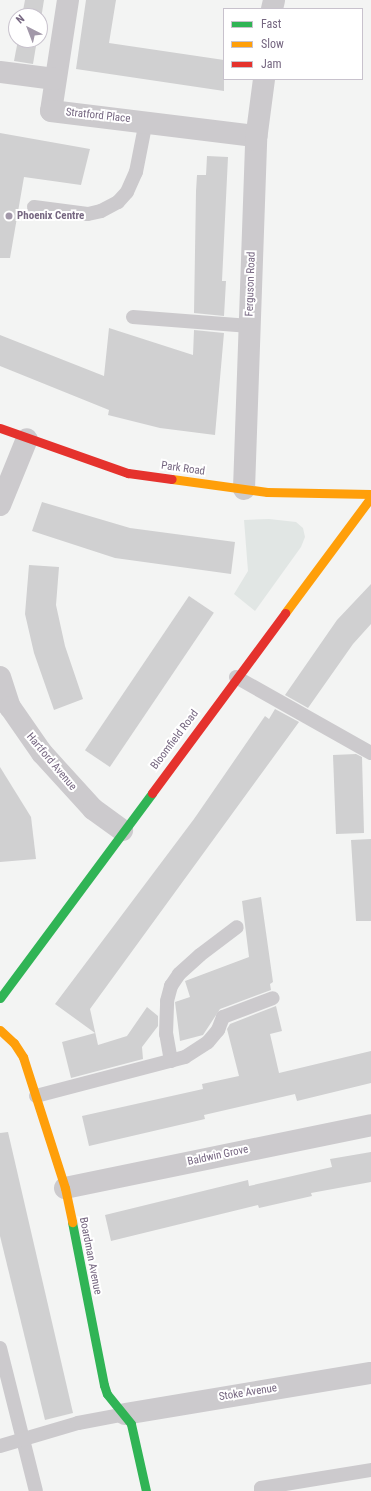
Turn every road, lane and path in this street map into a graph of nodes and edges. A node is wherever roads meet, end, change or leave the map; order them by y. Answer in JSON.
{"nodes":[{"id":1,"x":68,"y":0,"type":"edge"},
{"id":2,"x":0,"y":72,"type":"edge"},
{"id":3,"x":55,"y":79,"type":"junction"},
{"id":4,"x":264,"y":80,"type":"edge"},
{"id":5,"x":146,"y":121,"type":"junction"},
{"id":6,"x":256,"y":136,"type":"junction"},
{"id":7,"x":34,"y":207,"type":"dead end"},
{"id":8,"x":133,"y":317,"type":"dead end"},
{"id":9,"x":250,"y":326,"type":"junction"},
{"id":10,"x":0,"y":428,"type":"edge"},
{"id":11,"x":27,"y":439,"type":"junction"},
{"id":12,"x":244,"y":489,"type":"junction"},
{"id":13,"x":371,"y":495,"type":"edge"},
{"id":14,"x":0,"y":505,"type":"edge"},
{"id":15,"x":0,"y":677,"type":"edge"},
{"id":16,"x":236,"y":677,"type":"junction"},
{"id":17,"x":371,"y":752,"type":"edge"},
{"id":18,"x":122,"y":830,"type":"junction"},
{"id":19,"x":237,"y":927,"type":"dead end"},
{"id":20,"x":0,"y":998,"type":"edge"},
{"id":21,"x":273,"y":998,"type":"dead end"},
{"id":22,"x":0,"y":1030,"type":"edge"},
{"id":23,"x":171,"y":1061,"type":"junction"},
{"id":24,"x":36,"y":1096,"type":"junction"},
{"id":25,"x":371,"y":1125,"type":"edge"},
{"id":26,"x":64,"y":1188,"type":"junction"},
{"id":27,"x":0,"y":1348,"type":"edge"},
{"id":28,"x":370,"y":1376,"type":"edge"},
{"id":29,"x":125,"y":1414,"type":"junction"},
{"id":30,"x":22,"y":1439,"type":"junction"},
{"id":31,"x":0,"y":1446,"type":"edge"},
{"id":32,"x":371,"y":1470,"type":"edge"},
{"id":33,"x":36,"y":1491,"type":"edge"},
{"id":34,"x":146,"y":1491,"type":"edge"},
{"id":35,"x":261,"y":1491,"type":"edge"}],
"edges":[{"from":1,"to":3,"type":"street","name":"Stratford Place"},
{"from":2,"to":3,"type":"street"},
{"from":3,"to":5,"type":"street","name":"Stratford Place"},
{"from":4,"to":6,"type":"street","name":"Ferguson Road"},
{"from":5,"to":6,"type":"street","name":"Stratford Place"},
{"from":5,"to":7,"type":"lane"},
{"from":6,"to":9,"type":"street","name":"Ferguson Road"},
{"from":8,"to":9,"type":"lane"},
{"from":9,"to":12,"type":"street","name":"Ferguson Road"},
{"from":10,"to":11,"type":"street","name":"Park Road"},
{"from":11,"to":12,"type":"street","name":"Park Road"},
{"from":11,"to":14,"type":"street"},
{"from":12,"to":13,"type":"street","name":"Park Road"},
{"from":13,"to":16,"type":"street","name":"Bloomfield Road"},
{"from":15,"to":18,"type":"street","name":"Hartford Avenue"},
{"from":16,"to":17,"type":"lane"},
{"from":16,"to":18,"type":"street","name":"Bloomfield Road"},
{"from":18,"to":20,"type":"street","name":"Bloomfield Road"},
{"from":19,"to":23,"type":"lane"},
{"from":21,"to":23,"type":"lane"},
{"from":22,"to":24,"type":"street","name":"Boardman Avenue"},
{"from":23,"to":24,"type":"lane"},
{"from":24,"to":26,"type":"street","name":"Boardman Avenue"},
{"from":25,"to":26,"type":"street","name":"Baldwin Grove"},
{"from":26,"to":29,"type":"street","name":"Boardman Avenue"},
{"from":27,"to":30,"type":"lane"},
{"from":28,"to":29,"type":"street","name":"Stoke Avenue"},
{"from":29,"to":30,"type":"lane"},
{"from":29,"to":34,"type":"street","name":"Boardman Avenue"},
{"from":30,"to":31,"type":"lane"},
{"from":30,"to":33,"type":"lane"},
{"from":32,"to":35,"type":"lane"}]}
